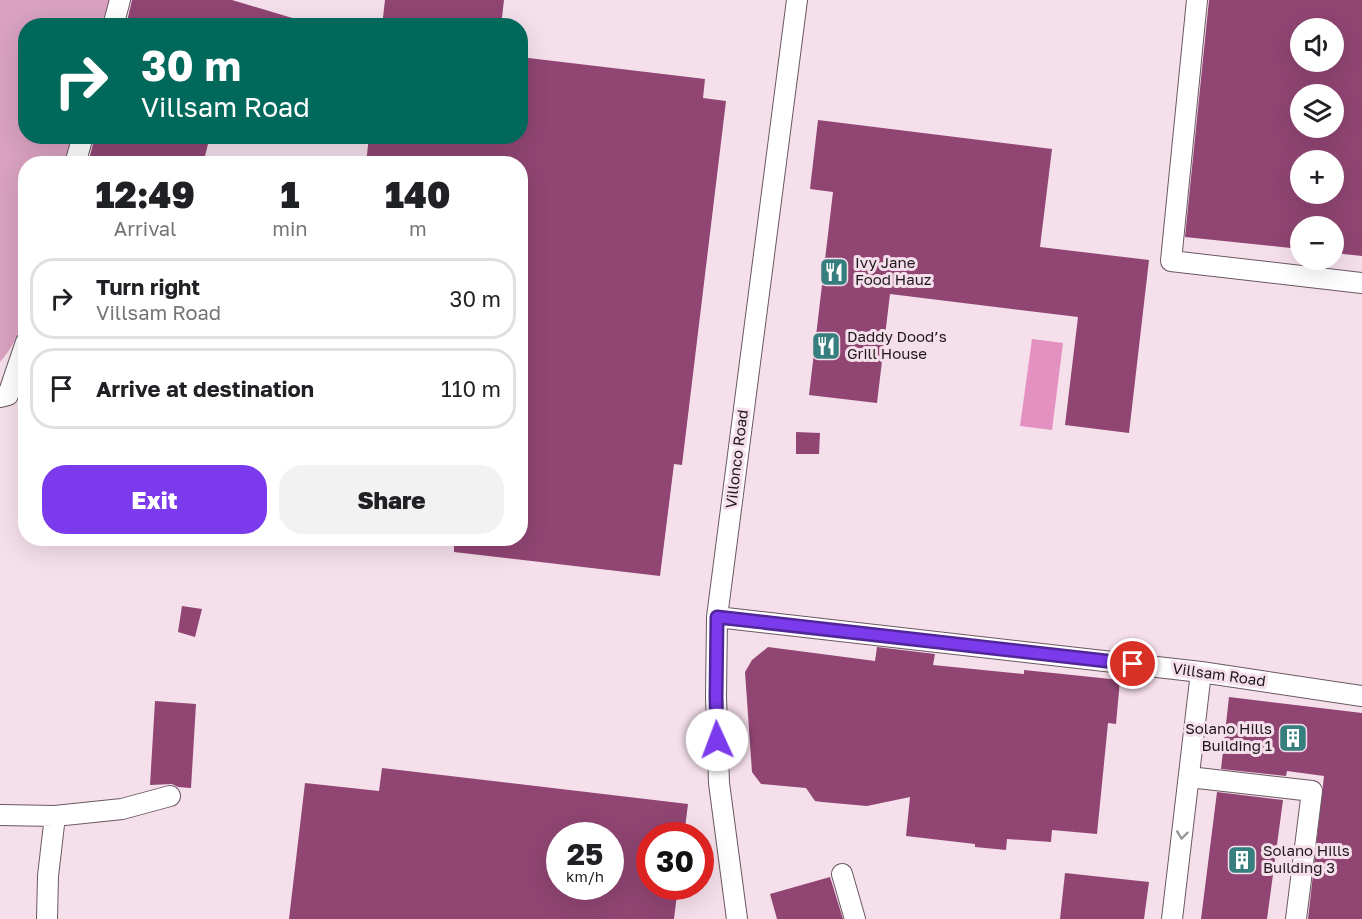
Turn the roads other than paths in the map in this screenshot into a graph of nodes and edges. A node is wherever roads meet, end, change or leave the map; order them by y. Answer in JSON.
{"nodes":[{"id":1,"x":120,"y":0,"type":"edge"},
{"id":2,"x":797,"y":0,"type":"edge"},
{"id":3,"x":1197,"y":0,"type":"edge"},
{"id":4,"x":115,"y":18,"type":"edge"},
{"id":5,"x":1362,"y":283,"type":"edge"},
{"id":6,"x":18,"y":362,"type":"edge"},
{"id":7,"x":4,"y":396,"type":"edge"},
{"id":8,"x":717,"y":617,"type":"junction"},
{"id":9,"x":1201,"y":672,"type":"junction"},
{"id":10,"x":1362,"y":696,"type":"edge"},
{"id":11,"x":1189,"y":777,"type":"junction"},
{"id":12,"x":170,"y":796,"type":"dead end"},
{"id":13,"x":0,"y":815,"type":"edge"},
{"id":14,"x":55,"y":816,"type":"junction"},
{"id":15,"x":842,"y":874,"type":"dead end"},
{"id":16,"x":47,"y":919,"type":"edge"},
{"id":17,"x":737,"y":919,"type":"edge"},
{"id":18,"x":855,"y":919,"type":"edge"},
{"id":19,"x":1172,"y":919,"type":"edge"},
{"id":20,"x":1296,"y":919,"type":"edge"}],
"edges":[{"from":1,"to":4,"type":"street"},
{"from":2,"to":8,"type":"street","name":"Villonco Road"},
{"from":3,"to":5,"type":"street"},
{"from":6,"to":7,"type":"street"},
{"from":8,"to":9,"type":"street","name":"Villsam Road"},
{"from":8,"to":17,"type":"street","name":"Villonco Road"},
{"from":9,"to":10,"type":"street","name":"Villsam Road"},
{"from":9,"to":11,"type":"street"},
{"from":11,"to":19,"type":"street","one_way":true},
{"from":11,"to":20,"type":"street"},
{"from":12,"to":14,"type":"street"},
{"from":13,"to":14,"type":"street"},
{"from":14,"to":16,"type":"street"},
{"from":15,"to":18,"type":"street"}]}
